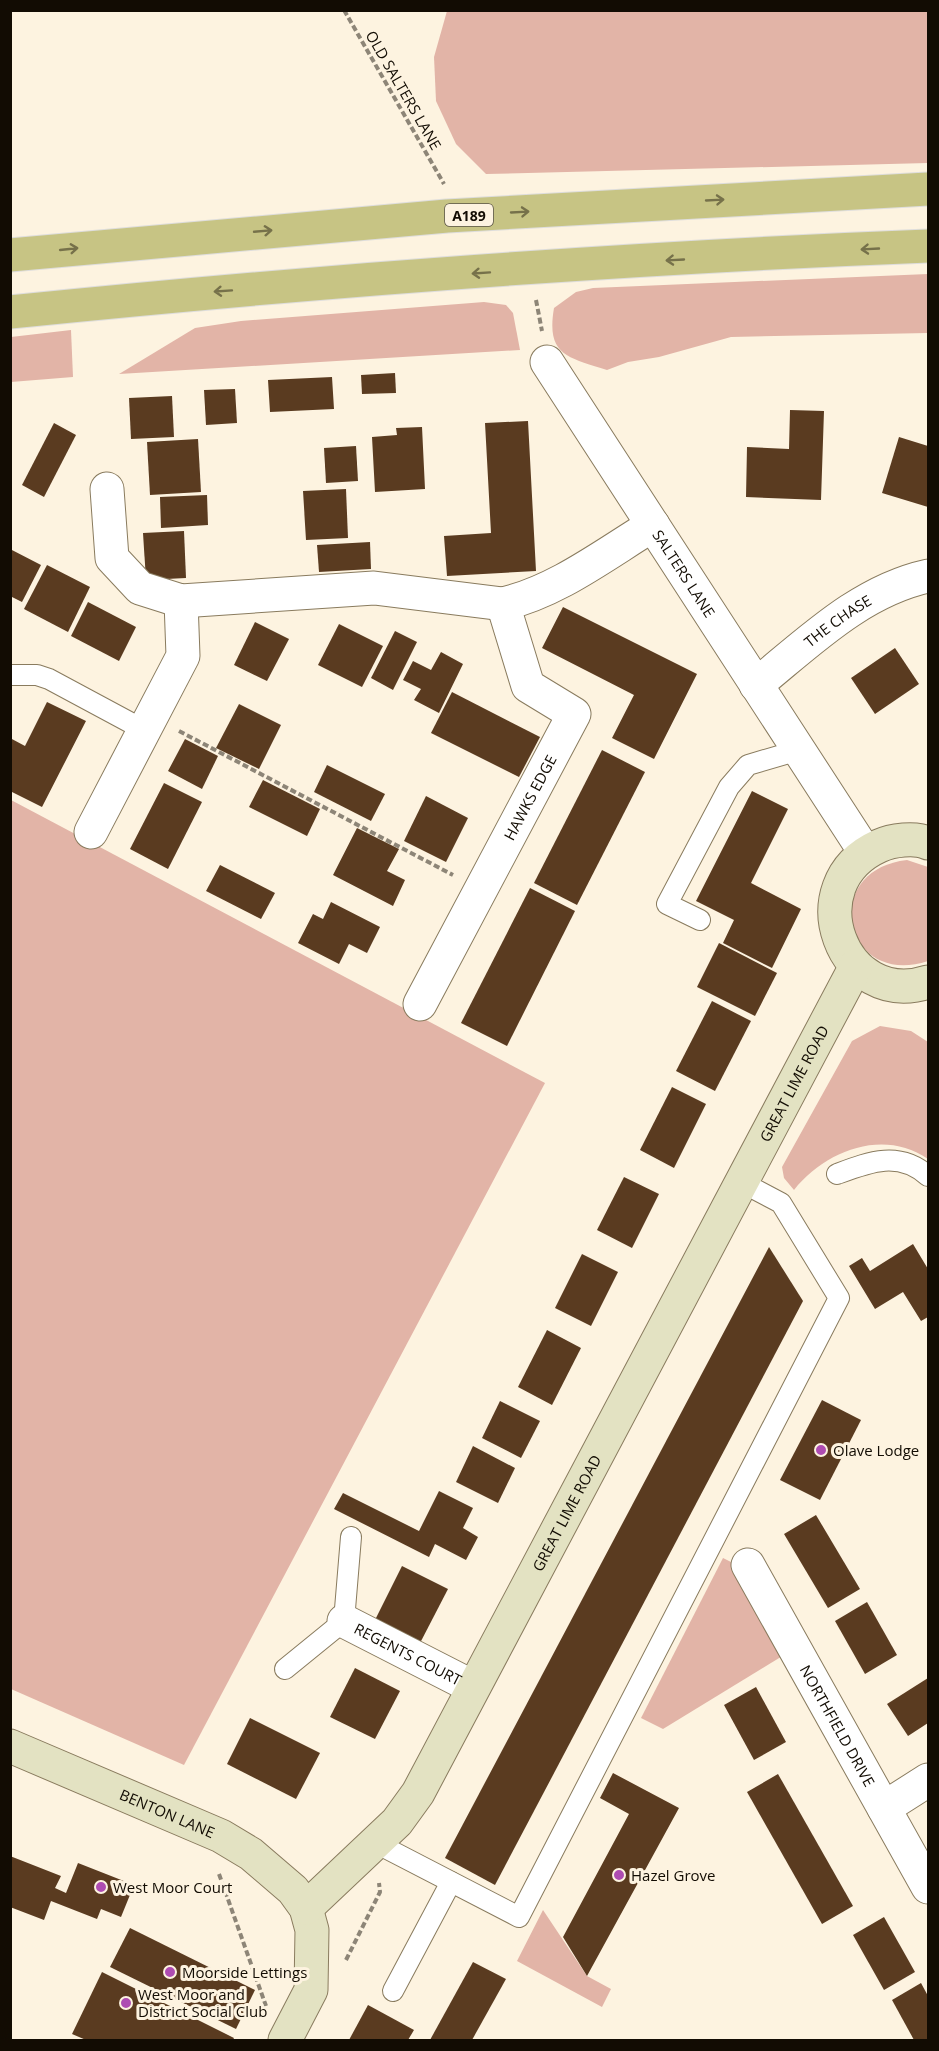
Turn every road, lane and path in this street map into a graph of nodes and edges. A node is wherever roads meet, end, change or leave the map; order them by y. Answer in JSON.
{"nodes":[{"id":1,"x":344,"y":10,"type":"edge"},
{"id":2,"x":444,"y":181,"type":"dead end"},
{"id":3,"x":928,"y":189,"type":"edge"},
{"id":4,"x":928,"y":246,"type":"edge"},
{"id":5,"x":10,"y":255,"type":"edge"},
{"id":6,"x":535,"y":295,"type":"dead end"},
{"id":7,"x":10,"y":312,"type":"edge"},
{"id":8,"x":547,"y":362,"type":"joint"},
{"id":9,"x":107,"y":489,"type":"dead end"},
{"id":10,"x":653,"y":525,"type":"junction"},
{"id":11,"x":928,"y":576,"type":"edge"},
{"id":12,"x":181,"y":601,"type":"junction"},
{"id":13,"x":503,"y":604,"type":"junction"},
{"id":14,"x":10,"y":675,"type":"edge"},
{"id":15,"x":756,"y":685,"type":"junction"},
{"id":16,"x":148,"y":723,"type":"junction"},
{"id":17,"x":799,"y":750,"type":"junction"},
{"id":18,"x":92,"y":832,"type":"dead end"},
{"id":19,"x":928,"y":843,"type":"edge"},
{"id":20,"x":865,"y":852,"type":"junction"},
{"id":21,"x":481,"y":890,"type":"junction"},
{"id":22,"x":700,"y":920,"type":"dead end"},
{"id":23,"x":856,"y":966,"type":"junction"},
{"id":24,"x":928,"y":982,"type":"edge"},
{"id":25,"x":420,"y":1004,"type":"dead end"},
{"id":26,"x":837,"y":1174,"type":"dead end"},
{"id":27,"x":928,"y":1176,"type":"edge"},
{"id":28,"x":741,"y":1182,"type":"junction"},
{"id":29,"x":351,"y":1537,"type":"dead end"},
{"id":30,"x":748,"y":1565,"type":"dead end"},
{"id":31,"x":344,"y":1621,"type":"junction"},
{"id":32,"x":285,"y":1669,"type":"dead end"},
{"id":33,"x":473,"y":1688,"type":"junction"},
{"id":34,"x":10,"y":1746,"type":"edge"},
{"id":35,"x":928,"y":1780,"type":"edge"},
{"id":36,"x":884,"y":1808,"type":"junction"},
{"id":37,"x":376,"y":1843,"type":"junction"},
{"id":38,"x":215,"y":1863,"type":"dead end"},
{"id":39,"x":451,"y":1882,"type":"junction"},
{"id":40,"x":928,"y":1887,"type":"edge"},
{"id":41,"x":306,"y":1908,"type":"junction"},
{"id":42,"x":311,"y":1990,"type":"junction"},
{"id":43,"x":393,"y":1991,"type":"dead end"},
{"id":44,"x":266,"y":2007,"type":"dead end"},
{"id":45,"x":285,"y":2040,"type":"edge"}],
"edges":[{"from":1,"to":2,"type":"path","name":"OLD SALTERS LANE"},
{"from":5,"to":3,"type":"main road","number":"A189","one_way":true},
{"from":4,"to":7,"type":"main road","one_way":true},
{"from":6,"to":8,"type":"path"},
{"from":8,"to":10,"type":"street","name":"SALTERS LANE"},
{"from":9,"to":12,"type":"street"},
{"from":10,"to":13,"type":"street"},
{"from":10,"to":15,"type":"street","name":"SALTERS LANE"},
{"from":11,"to":15,"type":"street","name":"THE CHASE"},
{"from":12,"to":13,"type":"street"},
{"from":12,"to":16,"type":"street"},
{"from":13,"to":21,"type":"street","name":"HAWKS EDGE"},
{"from":14,"to":16,"type":"lane"},
{"from":15,"to":17,"type":"street","name":"SALTERS LANE"},
{"from":16,"to":18,"type":"street"},
{"from":16,"to":21,"type":"path"},
{"from":17,"to":20,"type":"street","name":"SALTERS LANE"},
{"from":17,"to":22,"type":"lane"},
{"from":19,"to":20,"type":"main road"},
{"from":20,"to":23,"type":"main road"},
{"from":21,"to":25,"type":"street","name":"HAWKS EDGE"},
{"from":23,"to":24,"type":"main road"},
{"from":23,"to":28,"type":"main road","name":"GREAT LIME ROAD"},
{"from":26,"to":27,"type":"lane"},
{"from":28,"to":33,"type":"main road","name":"GREAT LIME ROAD"},
{"from":28,"to":39,"type":"lane"},
{"from":29,"to":31,"type":"lane","name":"REGENTS COURT"},
{"from":30,"to":36,"type":"street","name":"NORTHFIELD DRIVE"},
{"from":31,"to":32,"type":"lane","name":"REGENTS COURT"},
{"from":31,"to":33,"type":"street","name":"REGENTS COURT"},
{"from":33,"to":37,"type":"main road","name":"GREAT LIME ROAD"},
{"from":34,"to":41,"type":"main road","name":"BENTON LANE"},
{"from":35,"to":36,"type":"street"},
{"from":36,"to":40,"type":"street","name":"NORTHFIELD DRIVE"},
{"from":37,"to":39,"type":"lane"},
{"from":37,"to":41,"type":"main road","name":"GREAT LIME ROAD"},
{"from":37,"to":42,"type":"path"},
{"from":38,"to":44,"type":"path"},
{"from":39,"to":43,"type":"lane"},
{"from":41,"to":42,"type":"main road"},
{"from":42,"to":45,"type":"main road"}]}
